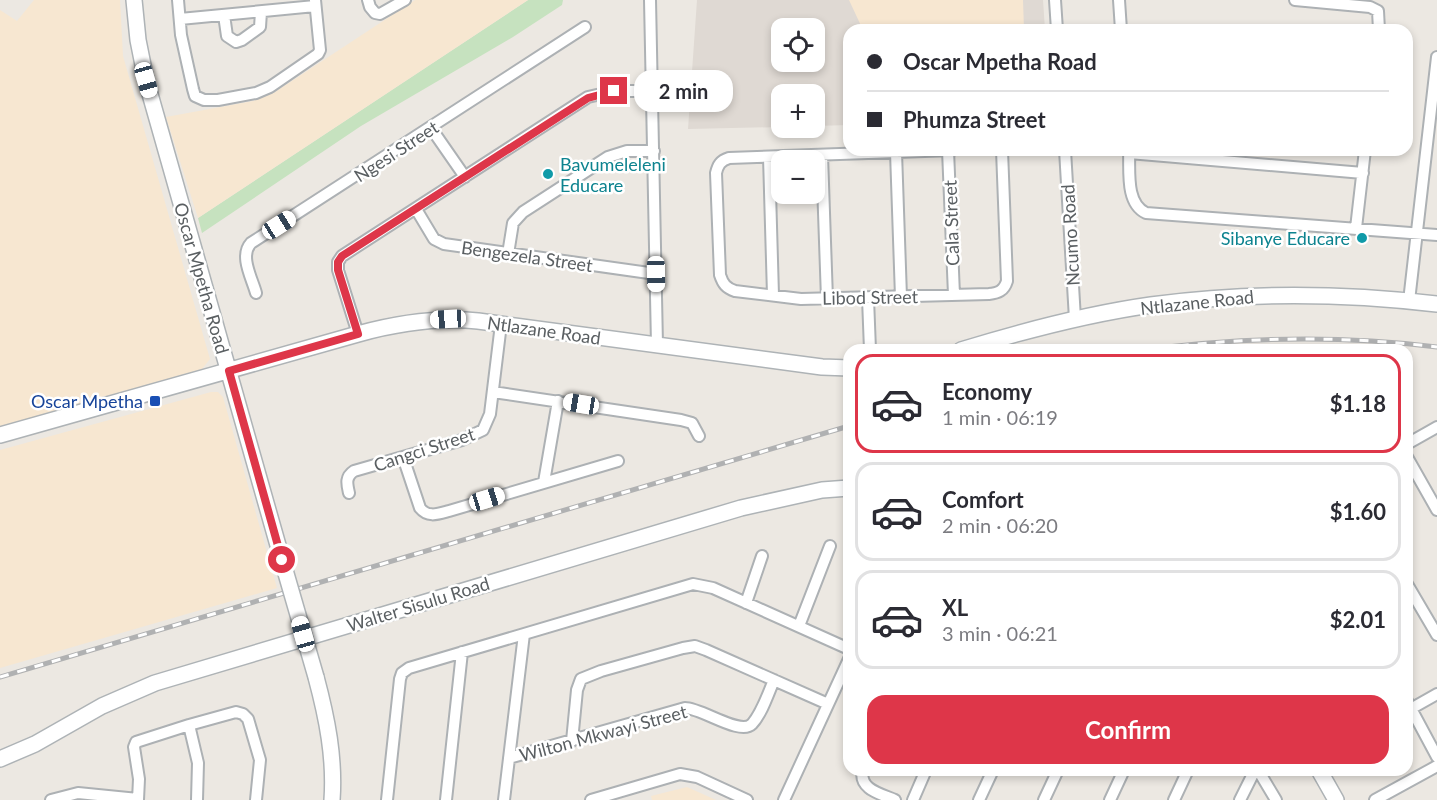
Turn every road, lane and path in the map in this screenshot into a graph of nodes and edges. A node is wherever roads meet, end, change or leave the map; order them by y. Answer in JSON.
{"nodes":[{"id":1,"x":134,"y":0,"type":"edge"},
{"id":2,"x":178,"y":0,"type":"edge"},
{"id":3,"x":368,"y":0,"type":"edge"},
{"id":4,"x":405,"y":0,"type":"edge"},
{"id":5,"x":650,"y":0,"type":"edge"},
{"id":6,"x":1055,"y":0,"type":"edge"},
{"id":7,"x":1119,"y":0,"type":"edge"},
{"id":8,"x":1295,"y":0,"type":"edge"},
{"id":9,"x":315,"y":3,"type":"edge"},
{"id":10,"x":261,"y":12,"type":"junction"},
{"id":11,"x":224,"y":15,"type":"junction"},
{"id":12,"x":180,"y":19,"type":"junction"},
{"id":13,"x":1057,"y":24,"type":"edge"},
{"id":14,"x":1121,"y":24,"type":"edge"},
{"id":15,"x":1379,"y":24,"type":"edge"},
{"id":16,"x":585,"y":27,"type":"dead end"},
{"id":17,"x":1437,"y":57,"type":"edge"},
{"id":18,"x":652,"y":91,"type":"junction"},
{"id":19,"x":431,"y":128,"type":"junction"},
{"id":20,"x":654,"y":151,"type":"junction"},
{"id":21,"x":843,"y":154,"type":"edge"},
{"id":22,"x":825,"y":155,"type":"edge"},
{"id":23,"x":896,"y":156,"type":"edge"},
{"id":24,"x":948,"y":156,"type":"edge"},
{"id":25,"x":1002,"y":156,"type":"edge"},
{"id":26,"x":1065,"y":156,"type":"edge"},
{"id":27,"x":1129,"y":156,"type":"edge"},
{"id":28,"x":1174,"y":156,"type":"edge"},
{"id":29,"x":1364,"y":156,"type":"edge"},
{"id":30,"x":769,"y":157,"type":"joint"},
{"id":31,"x":1363,"y":173,"type":"junction"},
{"id":32,"x":465,"y":177,"type":"junction"},
{"id":33,"x":824,"y":204,"type":"edge"},
{"id":34,"x":417,"y":209,"type":"junction"},
{"id":35,"x":1356,"y":228,"type":"junction"},
{"id":36,"x":1416,"y":233,"type":"junction"},
{"id":37,"x":1437,"y":235,"type":"edge"},
{"id":38,"x":508,"y":254,"type":"junction"},
{"id":39,"x":656,"y":274,"type":"junction"},
{"id":40,"x":256,"y":293,"type":"dead end"},
{"id":41,"x":954,"y":295,"type":"junction"},
{"id":42,"x":773,"y":296,"type":"junction"},
{"id":43,"x":901,"y":297,"type":"junction"},
{"id":44,"x":868,"y":298,"type":"junction"},
{"id":45,"x":827,"y":299,"type":"junction"},
{"id":46,"x":1409,"y":301,"type":"junction"},
{"id":47,"x":1437,"y":304,"type":"edge"},
{"id":48,"x":1075,"y":320,"type":"junction"},
{"id":49,"x":501,"y":324,"type":"junction"},
{"id":50,"x":358,"y":334,"type":"junction"},
{"id":51,"x":870,"y":344,"type":"edge"},
{"id":52,"x":984,"y":344,"type":"edge"},
{"id":53,"x":657,"y":345,"type":"junction"},
{"id":54,"x":843,"y":368,"type":"edge"},
{"id":55,"x":229,"y":371,"type":"junction"},
{"id":56,"x":493,"y":392,"type":"junction"},
{"id":57,"x":558,"y":401,"type":"junction"},
{"id":58,"x":1437,"y":427,"type":"edge"},
{"id":59,"x":0,"y":435,"type":"edge"},
{"id":60,"x":699,"y":436,"type":"dead end"},
{"id":61,"x":1413,"y":441,"type":"edge"},
{"id":62,"x":403,"y":457,"type":"junction"},
{"id":63,"x":618,"y":461,"type":"dead end"},
{"id":64,"x":1413,"y":468,"type":"edge"},
{"id":65,"x":544,"y":482,"type":"junction"},
{"id":66,"x":843,"y":488,"type":"edge"},
{"id":67,"x":349,"y":493,"type":"dead end"},
{"id":68,"x":1437,"y":510,"type":"edge"},
{"id":69,"x":831,"y":546,"type":"dead end"},
{"id":70,"x":762,"y":556,"type":"dead end"},
{"id":71,"x":1413,"y":594,"type":"edge"},
{"id":72,"x":746,"y":603,"type":"junction"},
{"id":73,"x":799,"y":626,"type":"junction"},
{"id":74,"x":524,"y":634,"type":"junction"},
{"id":75,"x":1437,"y":635,"type":"edge"},
{"id":76,"x":843,"y":646,"type":"edge"},
{"id":77,"x":462,"y":652,"type":"junction"},
{"id":78,"x":843,"y":672,"type":"edge"},
{"id":79,"x":774,"y":680,"type":"junction"},
{"id":80,"x":1437,"y":694,"type":"edge"},
{"id":81,"x":828,"y":704,"type":"junction"},
{"id":82,"x":1413,"y":705,"type":"edge"},
{"id":83,"x":1413,"y":716,"type":"edge"},
{"id":84,"x":189,"y":724,"type":"junction"},
{"id":85,"x":572,"y":741,"type":"junction"},
{"id":86,"x":1437,"y":757,"type":"edge"},
{"id":87,"x":509,"y":758,"type":"junction"},
{"id":88,"x":0,"y":759,"type":"edge"},
{"id":89,"x":1437,"y":766,"type":"edge"},
{"id":90,"x":861,"y":776,"type":"edge"},
{"id":91,"x":923,"y":776,"type":"edge"},
{"id":92,"x":990,"y":776,"type":"edge"},
{"id":93,"x":1055,"y":776,"type":"edge"},
{"id":94,"x":1121,"y":776,"type":"edge"},
{"id":95,"x":1185,"y":776,"type":"edge"},
{"id":96,"x":1253,"y":776,"type":"edge"},
{"id":97,"x":1260,"y":776,"type":"edge"},
{"id":98,"x":1322,"y":776,"type":"edge"},
{"id":99,"x":78,"y":797,"type":"edge"},
{"id":100,"x":51,"y":800,"type":"edge"},
{"id":101,"x":138,"y":800,"type":"edge"},
{"id":102,"x":197,"y":800,"type":"edge"},
{"id":103,"x":256,"y":800,"type":"edge"},
{"id":104,"x":332,"y":800,"type":"edge"},
{"id":105,"x":387,"y":800,"type":"edge"},
{"id":106,"x":446,"y":800,"type":"edge"},
{"id":107,"x":504,"y":800,"type":"edge"},
{"id":108,"x":591,"y":800,"type":"edge"},
{"id":109,"x":747,"y":800,"type":"edge"},
{"id":110,"x":784,"y":800,"type":"edge"},
{"id":111,"x":895,"y":800,"type":"edge"},
{"id":112,"x":913,"y":800,"type":"edge"},
{"id":113,"x":979,"y":800,"type":"edge"},
{"id":114,"x":1044,"y":800,"type":"edge"},
{"id":115,"x":1110,"y":800,"type":"edge"},
{"id":116,"x":1174,"y":800,"type":"edge"},
{"id":117,"x":1240,"y":800,"type":"edge"},
{"id":118,"x":1276,"y":800,"type":"edge"},
{"id":119,"x":1336,"y":800,"type":"edge"},
{"id":120,"x":1375,"y":800,"type":"edge"}],
"edges":[{"from":1,"to":55,"type":"street","name":"Oscar Mpetha Road"},
{"from":2,"to":12,"type":"street"},
{"from":3,"to":4,"type":"street"},
{"from":5,"to":18,"type":"street"},
{"from":6,"to":13,"type":"street"},
{"from":7,"to":14,"type":"street"},
{"from":8,"to":15,"type":"street"},
{"from":9,"to":10,"type":"street"},
{"from":9,"to":12,"type":"street"},
{"from":10,"to":11,"type":"street"},
{"from":10,"to":11,"type":"street"},
{"from":11,"to":12,"type":"street"},
{"from":16,"to":19,"type":"street","name":"Ngesi Street"},
{"from":17,"to":36,"type":"street"},
{"from":18,"to":20,"type":"street"},
{"from":18,"to":32,"type":"street"},
{"from":19,"to":32,"type":"street"},
{"from":19,"to":40,"type":"street","name":"Ngesi Street"},
{"from":20,"to":38,"type":"street"},
{"from":20,"to":39,"type":"street"},
{"from":21,"to":22,"type":"street"},
{"from":23,"to":43,"type":"street"},
{"from":24,"to":41,"type":"street","name":"Cala Street"},
{"from":25,"to":41,"type":"street","name":"Libod Street"},
{"from":26,"to":48,"type":"street","name":"Ncumo Road"},
{"from":27,"to":35,"type":"street"},
{"from":28,"to":31,"type":"street"},
{"from":29,"to":31,"type":"street"},
{"from":30,"to":42,"type":"street"},
{"from":30,"to":42,"type":"street","name":"Libod Street"},
{"from":31,"to":35,"type":"street"},
{"from":32,"to":34,"type":"street"},
{"from":33,"to":45,"type":"street"},
{"from":34,"to":38,"type":"street","name":"Bengezela Street"},
{"from":34,"to":50,"type":"street"},
{"from":35,"to":36,"type":"street"},
{"from":36,"to":37,"type":"street"},
{"from":36,"to":46,"type":"street"},
{"from":38,"to":39,"type":"street","name":"Bengezela Street"},
{"from":39,"to":53,"type":"street"},
{"from":41,"to":43,"type":"street","name":"Libod Street"},
{"from":42,"to":45,"type":"street","name":"Libod Street"},
{"from":43,"to":44,"type":"street","name":"Libod Street"},
{"from":44,"to":45,"type":"street","name":"Libod Street"},
{"from":44,"to":51,"type":"street"},
{"from":46,"to":47,"type":"street","name":"Ntlazane Road"},
{"from":46,"to":48,"type":"street","name":"Ntlazane Road"},
{"from":48,"to":52,"type":"street","name":"Ntlazane Road"},
{"from":49,"to":50,"type":"street","name":"Ntlazane Road"},
{"from":49,"to":53,"type":"street","name":"Ntlazane Road"},
{"from":49,"to":56,"type":"street","name":"Cangci Street"},
{"from":50,"to":55,"type":"street","name":"Ntlazane Road"},
{"from":53,"to":54,"type":"street","name":"Ntlazane Road"},
{"from":55,"to":59,"type":"street","name":"Ntlazane Road"},
{"from":55,"to":104,"type":"street","name":"Oscar Mpetha Road","bridge":true},
{"from":56,"to":57,"type":"street"},
{"from":56,"to":62,"type":"street","name":"Cangci Street"},
{"from":57,"to":60,"type":"street"},
{"from":57,"to":65,"type":"street"},
{"from":58,"to":61,"type":"street"},
{"from":62,"to":65,"type":"street"},
{"from":62,"to":67,"type":"street","name":"Cangci Street"},
{"from":63,"to":65,"type":"street"},
{"from":64,"to":68,"type":"street"},
{"from":66,"to":88,"type":"street","name":"Walter Sisulu Road"},
{"from":69,"to":73,"type":"street"},
{"from":70,"to":72,"type":"street"},
{"from":71,"to":75,"type":"street"},
{"from":72,"to":73,"type":"street"},
{"from":72,"to":74,"type":"street"},
{"from":73,"to":76,"type":"street"},
{"from":74,"to":77,"type":"street"},
{"from":74,"to":87,"type":"street"},
{"from":77,"to":105,"type":"street"},
{"from":77,"to":106,"type":"street"},
{"from":78,"to":81,"type":"street"},
{"from":79,"to":81,"type":"street"},
{"from":79,"to":85,"type":"street","name":"Wilton Mkwayi Street"},
{"from":79,"to":85,"type":"street"},
{"from":80,"to":82,"type":"street"},
{"from":81,"to":110,"type":"street"},
{"from":83,"to":86,"type":"street"},
{"from":84,"to":101,"type":"street"},
{"from":84,"to":102,"type":"street"},
{"from":84,"to":103,"type":"street"},
{"from":85,"to":87,"type":"street","name":"Wilton Mkwayi Street"},
{"from":87,"to":107,"type":"street"},
{"from":89,"to":120,"type":"street"},
{"from":90,"to":111,"type":"street"},
{"from":91,"to":112,"type":"street"},
{"from":92,"to":113,"type":"street"},
{"from":93,"to":114,"type":"street"},
{"from":94,"to":115,"type":"street"},
{"from":95,"to":116,"type":"street"},
{"from":96,"to":117,"type":"street"},
{"from":97,"to":118,"type":"street"},
{"from":98,"to":119,"type":"street"},
{"from":99,"to":100,"type":"street"},
{"from":99,"to":101,"type":"street"},
{"from":108,"to":109,"type":"street"}]}
